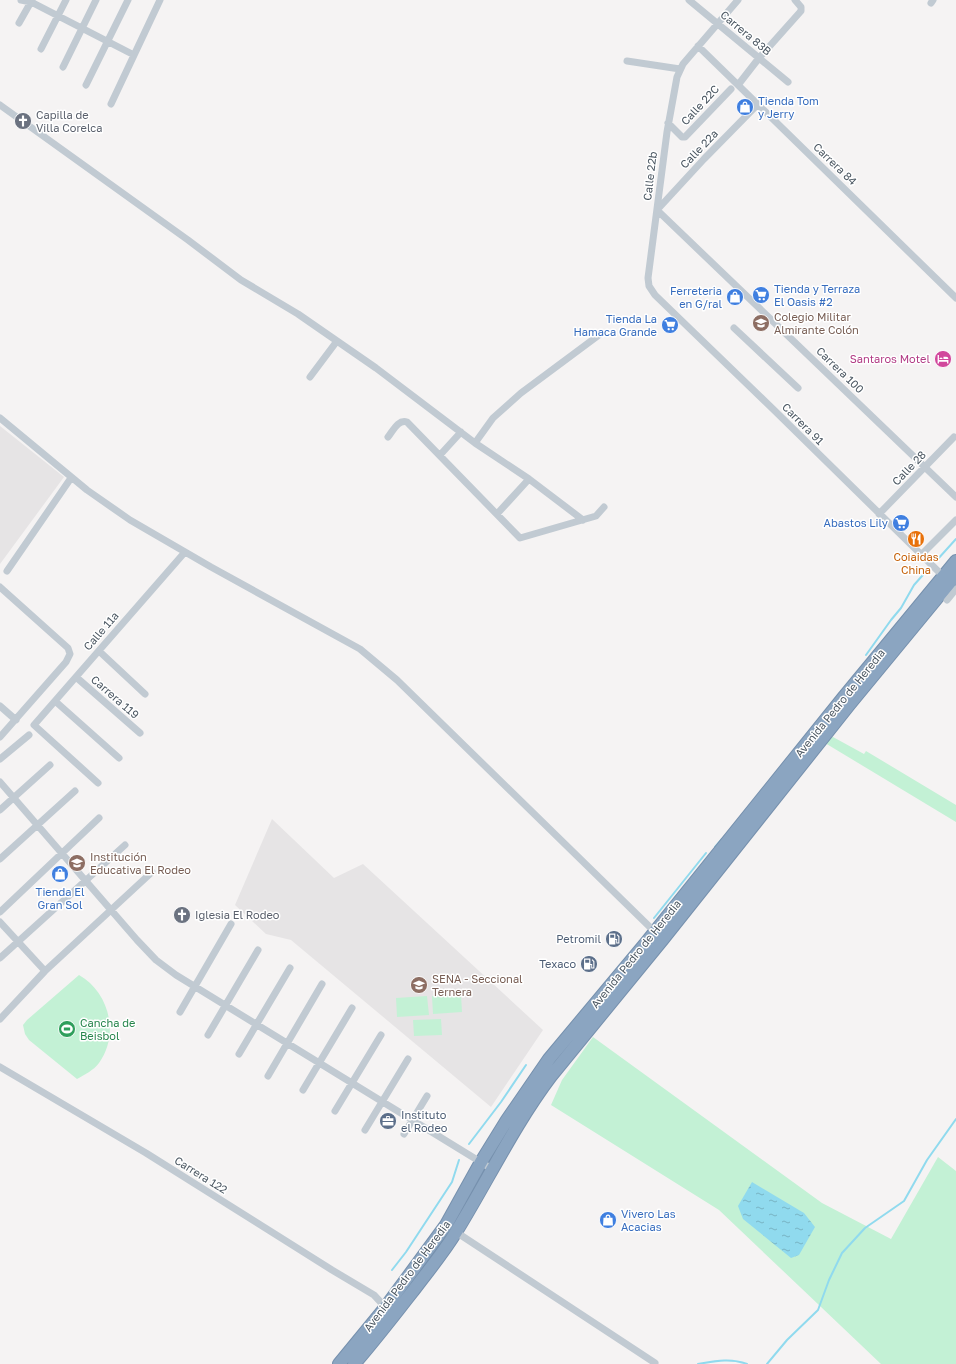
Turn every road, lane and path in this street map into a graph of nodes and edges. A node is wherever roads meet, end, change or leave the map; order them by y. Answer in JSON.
{"nodes":[{"id":1,"x":66,"y":0,"type":"edge"},
{"id":2,"x":96,"y":0,"type":"edge"},
{"id":3,"x":128,"y":0,"type":"edge"},
{"id":4,"x":160,"y":0,"type":"edge"},
{"id":5,"x":689,"y":0,"type":"edge"},
{"id":6,"x":738,"y":0,"type":"edge"},
{"id":7,"x":795,"y":0,"type":"edge"},
{"id":8,"x":27,"y":1,"type":"edge"},
{"id":9,"x":58,"y":16,"type":"junction"},
{"id":10,"x":19,"y":23,"type":"dead end"},
{"id":11,"x":718,"y":24,"type":"junction"},
{"id":12,"x":83,"y":28,"type":"junction"},
{"id":13,"x":107,"y":41,"type":"junction"},
{"id":14,"x":698,"y":46,"type":"junction"},
{"id":15,"x":41,"y":49,"type":"dead end"},
{"id":16,"x":134,"y":55,"type":"junction"},
{"id":17,"x":759,"y":58,"type":"junction"},
{"id":18,"x":627,"y":61,"type":"dead end"},
{"id":19,"x":63,"y":67,"type":"dead end"},
{"id":20,"x":680,"y":70,"type":"junction"},
{"id":21,"x":788,"y":82,"type":"dead end"},
{"id":22,"x":738,"y":84,"type":"junction"},
{"id":23,"x":86,"y":85,"type":"dead end"},
{"id":24,"x":731,"y":89,"type":"dead end"},
{"id":25,"x":110,"y":104,"type":"dead end"},
{"id":26,"x":758,"y":104,"type":"junction"},
{"id":27,"x":0,"y":105,"type":"edge"},
{"id":28,"x":668,"y":123,"type":"junction"},
{"id":29,"x":657,"y":210,"type":"junction"},
{"id":30,"x":649,"y":286,"type":"joint"},
{"id":31,"x":956,"y":298,"type":"edge"},
{"id":32,"x":734,"y":328,"type":"dead end"},
{"id":33,"x":599,"y":335,"type":"dead end"},
{"id":34,"x":337,"y":341,"type":"junction"},
{"id":35,"x":310,"y":377,"type":"dead end"},
{"id":36,"x":798,"y":388,"type":"dead end"},
{"id":37,"x":0,"y":418,"type":"edge"},
{"id":38,"x":461,"y":432,"type":"junction"},
{"id":39,"x":388,"y":437,"type":"dead end"},
{"id":40,"x":954,"y":437,"type":"dead end"},
{"id":41,"x":475,"y":443,"type":"junction"},
{"id":42,"x":440,"y":455,"type":"junction"},
{"id":43,"x":925,"y":467,"type":"junction"},
{"id":44,"x":71,"y":478,"type":"junction"},
{"id":45,"x":529,"y":479,"type":"junction"},
{"id":46,"x":956,"y":497,"type":"edge"},
{"id":47,"x":604,"y":507,"type":"dead end"},
{"id":48,"x":497,"y":514,"type":"junction"},
{"id":49,"x":879,"y":514,"type":"junction"},
{"id":50,"x":583,"y":520,"type":"junction"},
{"id":51,"x":956,"y":520,"type":"edge"},
{"id":52,"x":185,"y":552,"type":"junction"},
{"id":53,"x":921,"y":555,"type":"junction"},
{"id":54,"x":956,"y":561,"type":"edge"},
{"id":55,"x":7,"y":571,"type":"dead end"},
{"id":56,"x":943,"y":576,"type":"junction"},
{"id":57,"x":956,"y":576,"type":"edge"},
{"id":58,"x":0,"y":587,"type":"edge"},
{"id":59,"x":956,"y":588,"type":"edge"},
{"id":60,"x":947,"y":600,"type":"dead end"},
{"id":61,"x":99,"y":651,"type":"junction"},
{"id":62,"x":76,"y":677,"type":"junction"},
{"id":63,"x":145,"y":694,"type":"dead end"},
{"id":64,"x":55,"y":701,"type":"junction"},
{"id":65,"x":0,"y":706,"type":"edge"},
{"id":66,"x":16,"y":720,"type":"junction"},
{"id":67,"x":140,"y":733,"type":"dead end"},
{"id":68,"x":29,"y":735,"type":"dead end"},
{"id":69,"x":0,"y":737,"type":"edge"},
{"id":70,"x":119,"y":758,"type":"dead end"},
{"id":71,"x":0,"y":759,"type":"edge"},
{"id":72,"x":50,"y":765,"type":"dead end"},
{"id":73,"x":0,"y":782,"type":"edge"},
{"id":74,"x":98,"y":783,"type":"dead end"},
{"id":75,"x":75,"y":791,"type":"dead end"},
{"id":76,"x":14,"y":798,"type":"junction"},
{"id":77,"x":0,"y":810,"type":"edge"},
{"id":78,"x":100,"y":818,"type":"dead end"},
{"id":79,"x":37,"y":825,"type":"junction"},
{"id":80,"x":125,"y":845,"type":"dead end"},
{"id":81,"x":62,"y":853,"type":"junction"},
{"id":82,"x":0,"y":859,"type":"edge"},
{"id":83,"x":152,"y":872,"type":"dead end"},
{"id":84,"x":86,"y":880,"type":"junction"},
{"id":85,"x":111,"y":910,"type":"junction"},
{"id":86,"x":0,"y":912,"type":"edge"},
{"id":87,"x":0,"y":922,"type":"edge"},
{"id":88,"x":231,"y":924,"type":"dead end"},
{"id":89,"x":659,"y":936,"type":"junction"},
{"id":90,"x":18,"y":942,"type":"junction"},
{"id":91,"x":258,"y":950,"type":"dead end"},
{"id":92,"x":0,"y":958,"type":"edge"},
{"id":93,"x":290,"y":968,"type":"dead end"},
{"id":94,"x":44,"y":971,"type":"junction"},
{"id":95,"x":322,"y":984,"type":"dead end"},
{"id":96,"x":195,"y":987,"type":"junction"},
{"id":97,"x":226,"y":1006,"type":"junction"},
{"id":98,"x":352,"y":1008,"type":"dead end"},
{"id":99,"x":180,"y":1012,"type":"dead end"},
{"id":100,"x":0,"y":1019,"type":"edge"},
{"id":101,"x":256,"y":1025,"type":"junction"},
{"id":102,"x":208,"y":1035,"type":"dead end"},
{"id":103,"x":381,"y":1035,"type":"dead end"},
{"id":104,"x":287,"y":1044,"type":"junction"},
{"id":105,"x":239,"y":1054,"type":"dead end"},
{"id":106,"x":408,"y":1059,"type":"dead end"},
{"id":107,"x":319,"y":1064,"type":"junction"},
{"id":108,"x":0,"y":1067,"type":"edge"},
{"id":109,"x":268,"y":1076,"type":"dead end"},
{"id":110,"x":352,"y":1084,"type":"junction"},
{"id":111,"x":303,"y":1090,"type":"dead end"},
{"id":112,"x":427,"y":1096,"type":"dead end"},
{"id":113,"x":382,"y":1102,"type":"junction"},
{"id":114,"x":335,"y":1111,"type":"dead end"},
{"id":115,"x":412,"y":1120,"type":"junction"},
{"id":116,"x":365,"y":1130,"type":"dead end"},
{"id":117,"x":404,"y":1134,"type":"dead end"},
{"id":118,"x":481,"y":1162,"type":"junction"},
{"id":119,"x":492,"y":1169,"type":"junction"},
{"id":120,"x":456,"y":1232,"type":"junction"},
{"id":121,"x":390,"y":1312,"type":"junction"},
{"id":122,"x":655,"y":1363,"type":"dead end"},
{"id":123,"x":339,"y":1364,"type":"edge"},
{"id":124,"x":354,"y":1364,"type":"edge"}],
"edges":[{"from":1,"to":9,"type":"street"},
{"from":2,"to":12,"type":"street"},
{"from":3,"to":13,"type":"street"},
{"from":4,"to":16,"type":"street"},
{"from":5,"to":11,"type":"street","name":"Carrera 83B"},
{"from":6,"to":11,"type":"street"},
{"from":7,"to":17,"type":"street"},
{"from":8,"to":9,"type":"street"},
{"from":8,"to":10,"type":"street"},
{"from":9,"to":12,"type":"street"},
{"from":9,"to":15,"type":"street"},
{"from":11,"to":14,"type":"street"},
{"from":11,"to":17,"type":"street","name":"Carrera 83B"},
{"from":12,"to":13,"type":"street"},
{"from":12,"to":19,"type":"street"},
{"from":13,"to":16,"type":"street"},
{"from":13,"to":23,"type":"street"},
{"from":14,"to":20,"type":"street"},
{"from":14,"to":22,"type":"street","name":"Carrera 84"},
{"from":16,"to":25,"type":"street"},
{"from":17,"to":21,"type":"street","name":"Carrera 83B"},
{"from":17,"to":22,"type":"street"},
{"from":18,"to":20,"type":"street"},
{"from":20,"to":28,"type":"street","name":"Calle 22b"},
{"from":22,"to":26,"type":"street","name":"Carrera 84"},
{"from":24,"to":28,"type":"street","name":"Calle 22C"},
{"from":26,"to":29,"type":"street","name":"Calle 22a"},
{"from":26,"to":31,"type":"street","name":"Carrera 84"},
{"from":27,"to":34,"type":"street"},
{"from":28,"to":29,"type":"street","name":"Calle 22b"},
{"from":29,"to":30,"type":"street","name":"Calle 22b"},
{"from":29,"to":43,"type":"street","name":"Carrera 100"},
{"from":30,"to":49,"type":"street","name":"Carrera 91"},
{"from":32,"to":36,"type":"street"},
{"from":33,"to":41,"type":"street"},
{"from":34,"to":35,"type":"street"},
{"from":34,"to":38,"type":"street"},
{"from":37,"to":44,"type":"street"},
{"from":38,"to":41,"type":"street"},
{"from":38,"to":42,"type":"street"},
{"from":39,"to":42,"type":"street"},
{"from":40,"to":43,"type":"street","name":"Calle 28"},
{"from":41,"to":45,"type":"street"},
{"from":42,"to":48,"type":"street"},
{"from":43,"to":46,"type":"street","name":"Carrera 100"},
{"from":43,"to":49,"type":"street","name":"Calle 28"},
{"from":44,"to":52,"type":"street"},
{"from":44,"to":55,"type":"street"},
{"from":45,"to":48,"type":"street"},
{"from":45,"to":50,"type":"street"},
{"from":47,"to":50,"type":"street"},
{"from":48,"to":50,"type":"street"},
{"from":49,"to":53,"type":"street","name":"Carrera 91"},
{"from":51,"to":53,"type":"street"},
{"from":52,"to":61,"type":"street","name":"Calle 11a"},
{"from":52,"to":89,"type":"street"},
{"from":53,"to":56,"type":"street","name":"Carrera 91"},
{"from":54,"to":56,"type":"highway","name":"Avenida Pedro de Heredia"},
{"from":56,"to":89,"type":"highway","name":"Avenida Pedro de Heredia"},
{"from":57,"to":89,"type":"highway","name":"Avenida Pedro de Heredia"},
{"from":58,"to":66,"type":"street"},
{"from":59,"to":60,"type":"street"},
{"from":61,"to":62,"type":"street","name":"Calle 11a"},
{"from":61,"to":63,"type":"street"},
{"from":62,"to":64,"type":"street","name":"Calle 11a"},
{"from":62,"to":67,"type":"street","name":"Carrera 119"},
{"from":64,"to":70,"type":"street"},
{"from":64,"to":74,"type":"street","name":"Calle 11a"},
{"from":65,"to":66,"type":"street"},
{"from":66,"to":69,"type":"street"},
{"from":68,"to":71,"type":"street"},
{"from":72,"to":76,"type":"street"},
{"from":73,"to":76,"type":"street"},
{"from":75,"to":79,"type":"street"},
{"from":76,"to":77,"type":"street"},
{"from":76,"to":79,"type":"street"},
{"from":78,"to":81,"type":"street"},
{"from":79,"to":81,"type":"street"},
{"from":79,"to":82,"type":"street"},
{"from":80,"to":84,"type":"street"},
{"from":81,"to":84,"type":"street"},
{"from":81,"to":86,"type":"street"},
{"from":83,"to":85,"type":"street"},
{"from":84,"to":85,"type":"street"},
{"from":84,"to":90,"type":"street"},
{"from":85,"to":94,"type":"street"},
{"from":85,"to":96,"type":"street"},
{"from":87,"to":90,"type":"street"},
{"from":88,"to":96,"type":"street"},
{"from":89,"to":118,"type":"highway","name":"Avenida Pedro de Heredia"},
{"from":89,"to":119,"type":"highway","name":"Avenida Pedro de Heredia"},
{"from":90,"to":92,"type":"street"},
{"from":90,"to":94,"type":"street"},
{"from":91,"to":97,"type":"street"},
{"from":93,"to":101,"type":"street"},
{"from":94,"to":100,"type":"street"},
{"from":95,"to":104,"type":"street"},
{"from":96,"to":97,"type":"street"},
{"from":96,"to":99,"type":"street"},
{"from":97,"to":101,"type":"street"},
{"from":97,"to":102,"type":"street"},
{"from":98,"to":107,"type":"street"},
{"from":101,"to":104,"type":"street"},
{"from":101,"to":105,"type":"street"},
{"from":103,"to":110,"type":"street"},
{"from":104,"to":107,"type":"street"},
{"from":104,"to":109,"type":"street"},
{"from":106,"to":113,"type":"street"},
{"from":107,"to":110,"type":"street"},
{"from":107,"to":111,"type":"street"},
{"from":108,"to":121,"type":"street","name":"Carrera 122"},
{"from":110,"to":113,"type":"street"},
{"from":110,"to":114,"type":"street"},
{"from":112,"to":115,"type":"street"},
{"from":113,"to":115,"type":"street"},
{"from":113,"to":116,"type":"street"},
{"from":115,"to":117,"type":"street"},
{"from":115,"to":118,"type":"street"},
{"from":118,"to":119,"type":"street"},
{"from":118,"to":121,"type":"highway","name":"Avenida Pedro de Heredia"},
{"from":119,"to":120,"type":"highway","name":"Avenida Pedro de Heredia"},
{"from":120,"to":121,"type":"highway","name":"Avenida Pedro de Heredia"},
{"from":120,"to":122,"type":"street"},
{"from":121,"to":123,"type":"highway","name":"Avenida Pedro de Heredia"},
{"from":121,"to":124,"type":"highway","name":"Avenida Pedro de Heredia"}]}
